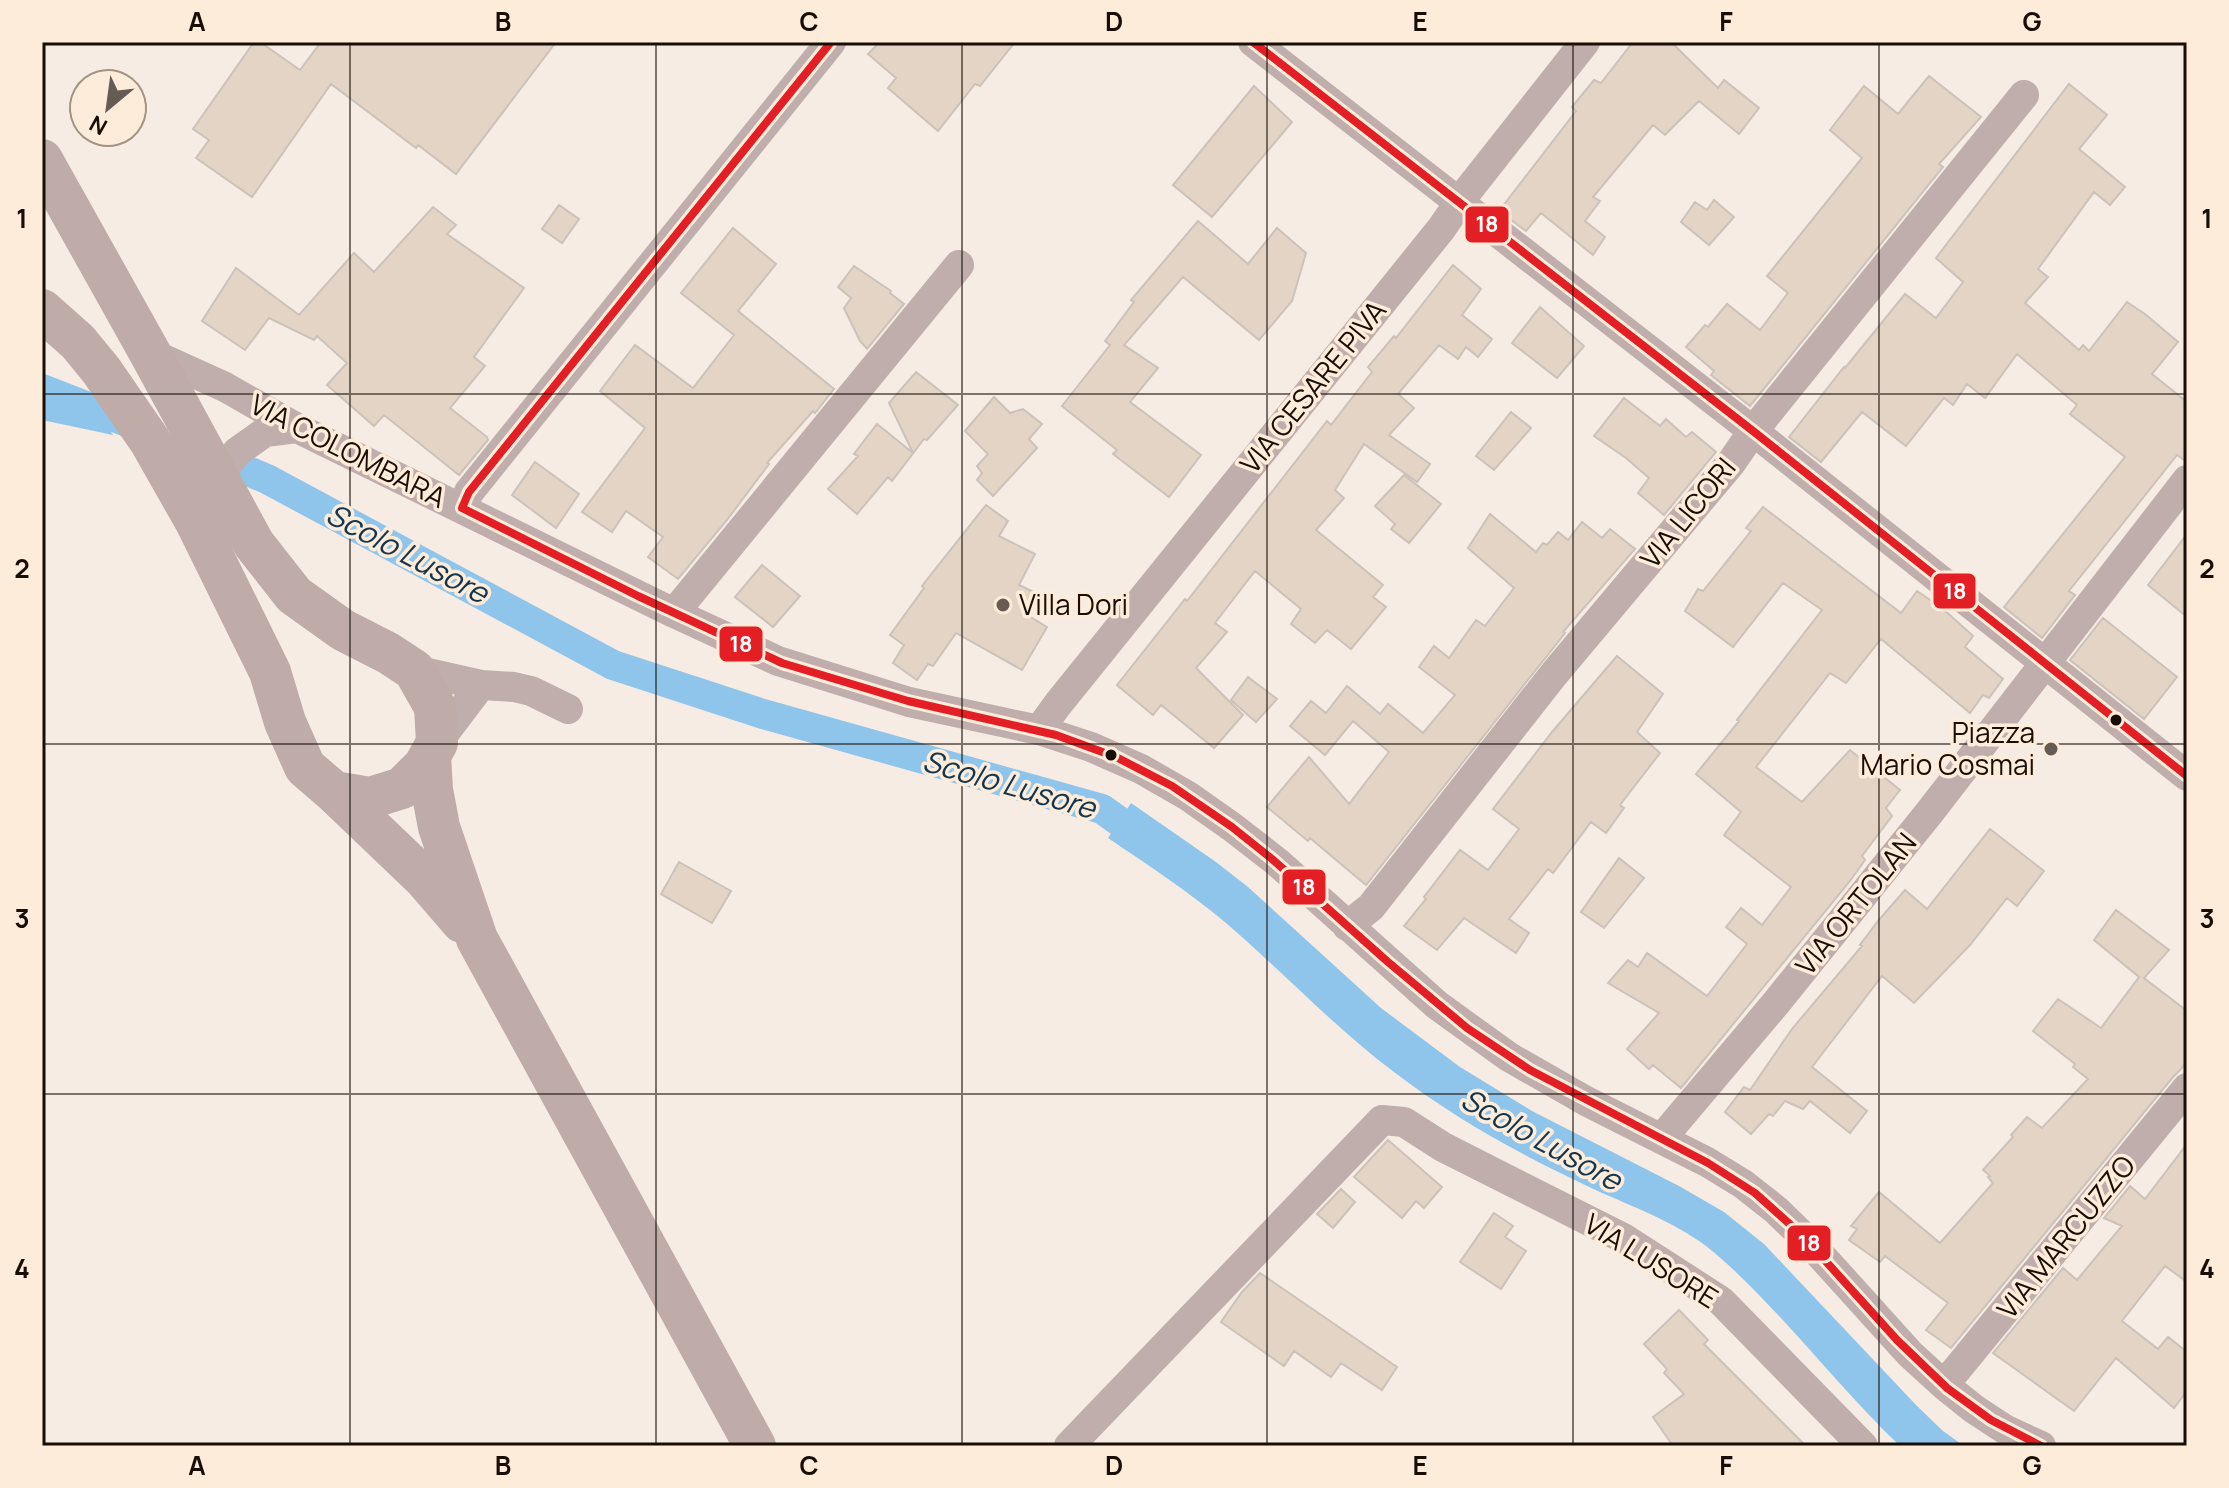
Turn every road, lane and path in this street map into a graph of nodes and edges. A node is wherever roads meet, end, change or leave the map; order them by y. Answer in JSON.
{"nodes":[{"id":1,"x":831,"y":42,"type":"edge"},
{"id":2,"x":1585,"y":42,"type":"edge"},
{"id":3,"x":1260,"y":44,"type":"edge"},
{"id":4,"x":2024,"y":95,"type":"dead end"},
{"id":5,"x":42,"y":160,"type":"edge"},
{"id":6,"x":1460,"y":202,"type":"junction"},
{"id":7,"x":959,"y":265,"type":"dead end"},
{"id":8,"x":42,"y":310,"type":"edge"},
{"id":9,"x":150,"y":353,"type":"junction"},
{"id":10,"x":297,"y":428,"type":"junction"},
{"id":11,"x":1753,"y":431,"type":"junction"},
{"id":12,"x":230,"y":469,"type":"junction"},
{"id":13,"x":2187,"y":480,"type":"edge"},
{"id":14,"x":462,"y":508,"type":"junction"},
{"id":15,"x":674,"y":613,"type":"junction"},
{"id":16,"x":2044,"y":664,"type":"junction"},
{"id":17,"x":414,"y":670,"type":"junction"},
{"id":18,"x":481,"y":685,"type":"junction"},
{"id":19,"x":568,"y":709,"type":"dead end"},
{"id":20,"x":1039,"y":730,"type":"junction"},
{"id":21,"x":434,"y":749,"type":"junction"},
{"id":22,"x":2187,"y":776,"type":"edge"},
{"id":23,"x":334,"y":792,"type":"junction"},
{"id":24,"x":1347,"y":926,"type":"junction"},
{"id":25,"x":477,"y":939,"type":"junction"},
{"id":26,"x":2187,"y":1088,"type":"edge"},
{"id":27,"x":1662,"y":1138,"type":"junction"},
{"id":28,"x":1944,"y":1385,"type":"junction"},
{"id":29,"x":755,"y":1446,"type":"edge"},
{"id":30,"x":1069,"y":1446,"type":"edge"},
{"id":31,"x":1863,"y":1446,"type":"edge"},
{"id":32,"x":2041,"y":1446,"type":"edge"}],
"edges":[{"from":1,"to":14,"type":"street"},
{"from":2,"to":6,"type":"street","name":"VIA CESARE PIVA"},
{"from":3,"to":6,"type":"street"},
{"from":4,"to":11,"type":"street","name":"VIA LICORI"},
{"from":5,"to":9,"type":"main road"},
{"from":6,"to":11,"type":"street"},
{"from":6,"to":20,"type":"street","name":"VIA CESARE PIVA"},
{"from":7,"to":15,"type":"street"},
{"from":8,"to":23,"type":"main road"},
{"from":9,"to":10,"type":"street","name":"VIA COLOMBARA"},
{"from":9,"to":12,"type":"main road"},
{"from":10,"to":12,"type":"street","name":"VIA COLOMBARA"},
{"from":10,"to":14,"type":"street","name":"VIA COLOMBARA"},
{"from":11,"to":16,"type":"street"},
{"from":11,"to":24,"type":"street","name":"VIA LICORI"},
{"from":12,"to":17,"type":"main road"},
{"from":13,"to":16,"type":"street","name":"VIA ORTOLAN"},
{"from":14,"to":15,"type":"street","name":"VIA COLOMBARA"},
{"from":15,"to":20,"type":"street","name":"VIA COLOMBARA"},
{"from":16,"to":22,"type":"street"},
{"from":16,"to":27,"type":"street","name":"VIA ORTOLAN"},
{"from":17,"to":18,"type":"street"},
{"from":17,"to":21,"type":"main road"},
{"from":18,"to":19,"type":"street"},
{"from":18,"to":21,"type":"street"},
{"from":20,"to":24,"type":"street","name":"VIA COLOMBARA"},
{"from":21,"to":23,"type":"main road"},
{"from":21,"to":25,"type":"main road"},
{"from":23,"to":25,"type":"main road"},
{"from":24,"to":27,"type":"street","name":"VIA COLOMBARA"},
{"from":25,"to":29,"type":"main road"},
{"from":26,"to":28,"type":"street","name":"VIA MARCUZZO"},
{"from":27,"to":28,"type":"street","name":"VIA COLOMBARA"},
{"from":28,"to":32,"type":"street","name":"VIA COLOMBARA"},
{"from":30,"to":31,"type":"street","name":"VIA LUSORE"}]}
